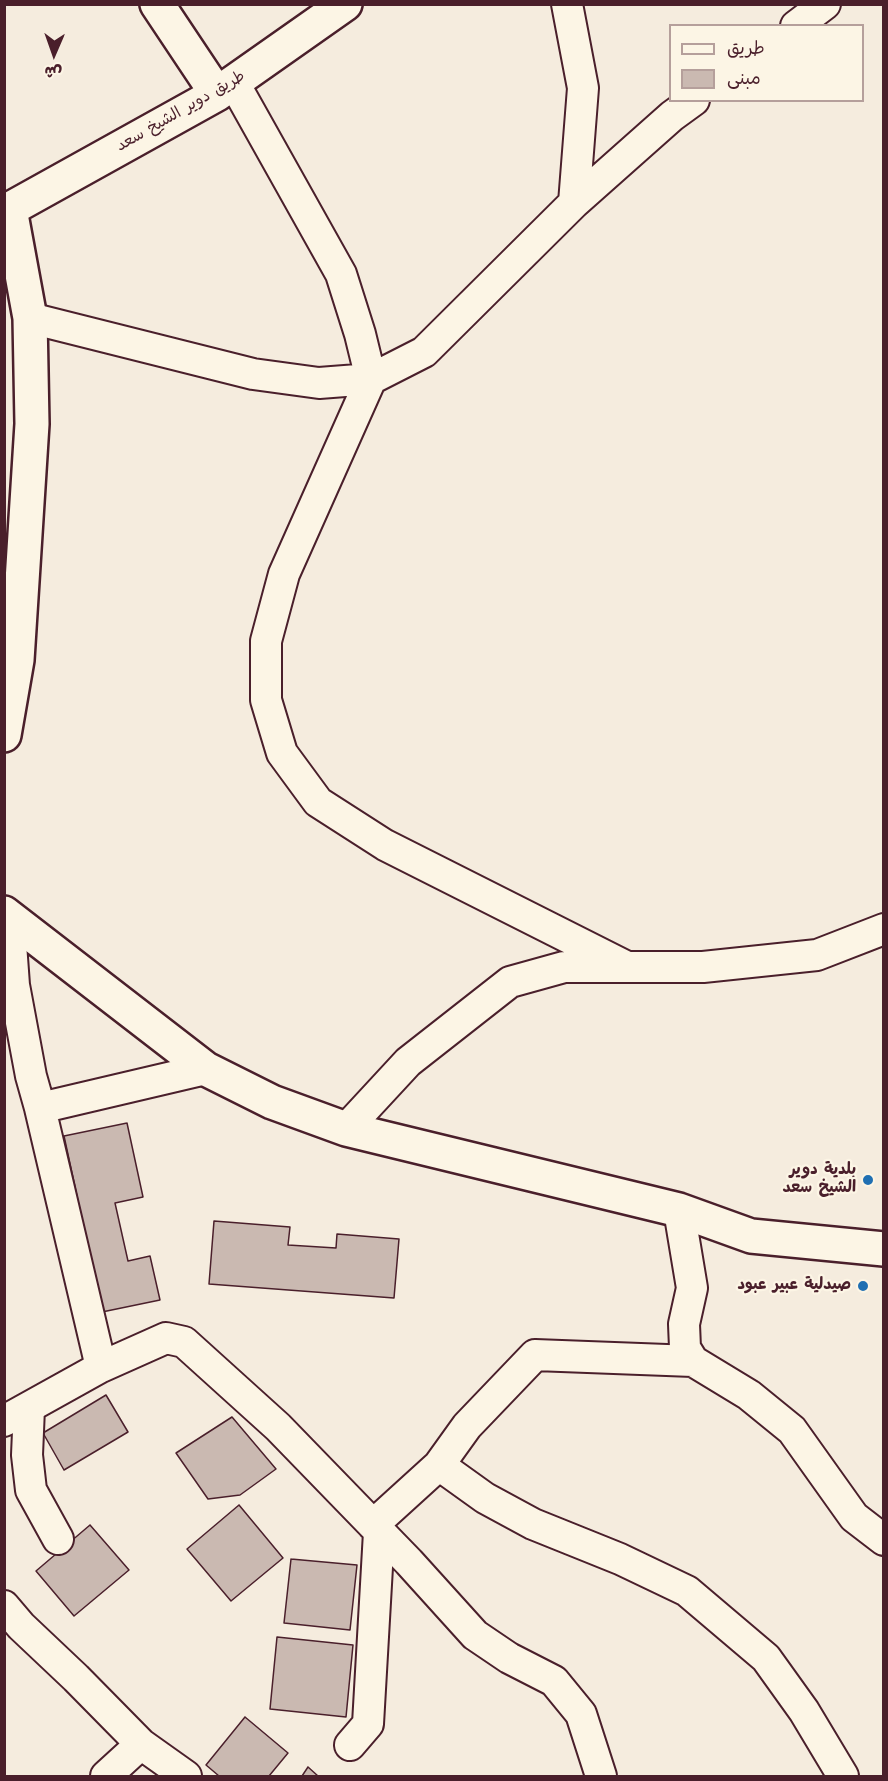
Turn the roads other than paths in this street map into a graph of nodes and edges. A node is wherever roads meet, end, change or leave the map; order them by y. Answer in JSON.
{"nodes":[{"id":1,"x":157,"y":4,"type":"edge"},
{"id":2,"x":345,"y":4,"type":"edge"},
{"id":3,"x":567,"y":4,"type":"edge"},
{"id":4,"x":825,"y":4,"type":"edge"},
{"id":5,"x":799,"y":24,"type":"edge"},
{"id":6,"x":225,"y":89,"type":"junction"},
{"id":7,"x":691,"y":102,"type":"edge"},
{"id":8,"x":574,"y":203,"type":"junction"},
{"id":9,"x":7,"y":210,"type":"edge"},
{"id":10,"x":30,"y":318,"type":"junction"},
{"id":11,"x":371,"y":379,"type":"junction"},
{"id":12,"x":14,"y":548,"type":"edge"},
{"id":13,"x":4,"y":735,"type":"edge"},
{"id":14,"x":7,"y":915,"type":"edge"},
{"id":15,"x":884,"y":929,"type":"edge"},
{"id":16,"x":625,"y":966,"type":"junction"},
{"id":17,"x":206,"y":1069,"type":"junction"},
{"id":18,"x":40,"y":1108,"type":"junction"},
{"id":19,"x":346,"y":1129,"type":"junction"},
{"id":20,"x":679,"y":1210,"type":"junction"},
{"id":21,"x":884,"y":1249,"type":"edge"},
{"id":22,"x":693,"y":1361,"type":"junction"},
{"id":23,"x":101,"y":1367,"type":"junction"},
{"id":24,"x":17,"y":1414,"type":"edge"},
{"id":25,"x":439,"y":1466,"type":"junction"},
{"id":26,"x":376,"y":1528,"type":"junction"},
{"id":27,"x":58,"y":1539,"type":"dead end"},
{"id":28,"x":884,"y":1540,"type":"edge"},
{"id":29,"x":10,"y":1623,"type":"edge"},
{"id":30,"x":141,"y":1744,"type":"junction"},
{"id":31,"x":350,"y":1745,"type":"dead end"},
{"id":32,"x":106,"y":1776,"type":"edge"},
{"id":33,"x":186,"y":1776,"type":"edge"},
{"id":34,"x":601,"y":1776,"type":"edge"},
{"id":35,"x":843,"y":1776,"type":"edge"}],
"edges":[{"from":1,"to":6,"type":"street"},
{"from":2,"to":6,"type":"street","name":"طريق دوير الشيخ سعد"},
{"from":3,"to":8,"type":"street"},
{"from":4,"to":5,"type":"street"},
{"from":6,"to":9,"type":"street","name":"طريق دوير الشيخ سعد"},
{"from":6,"to":11,"type":"street"},
{"from":7,"to":8,"type":"street"},
{"from":8,"to":11,"type":"street"},
{"from":9,"to":10,"type":"street"},
{"from":10,"to":11,"type":"street"},
{"from":10,"to":12,"type":"street"},
{"from":11,"to":16,"type":"street"},
{"from":12,"to":13,"type":"street"},
{"from":14,"to":17,"type":"street"},
{"from":14,"to":18,"type":"street"},
{"from":15,"to":16,"type":"street"},
{"from":16,"to":19,"type":"street"},
{"from":17,"to":18,"type":"street"},
{"from":17,"to":19,"type":"street"},
{"from":18,"to":23,"type":"street"},
{"from":19,"to":20,"type":"street"},
{"from":20,"to":21,"type":"street"},
{"from":20,"to":22,"type":"street"},
{"from":22,"to":25,"type":"street"},
{"from":22,"to":28,"type":"street"},
{"from":23,"to":24,"type":"street"},
{"from":23,"to":26,"type":"street"},
{"from":24,"to":27,"type":"street"},
{"from":25,"to":26,"type":"street"},
{"from":25,"to":35,"type":"street"},
{"from":26,"to":31,"type":"street"},
{"from":26,"to":34,"type":"street"},
{"from":29,"to":30,"type":"street"},
{"from":30,"to":32,"type":"street"},
{"from":30,"to":33,"type":"street"}]}
